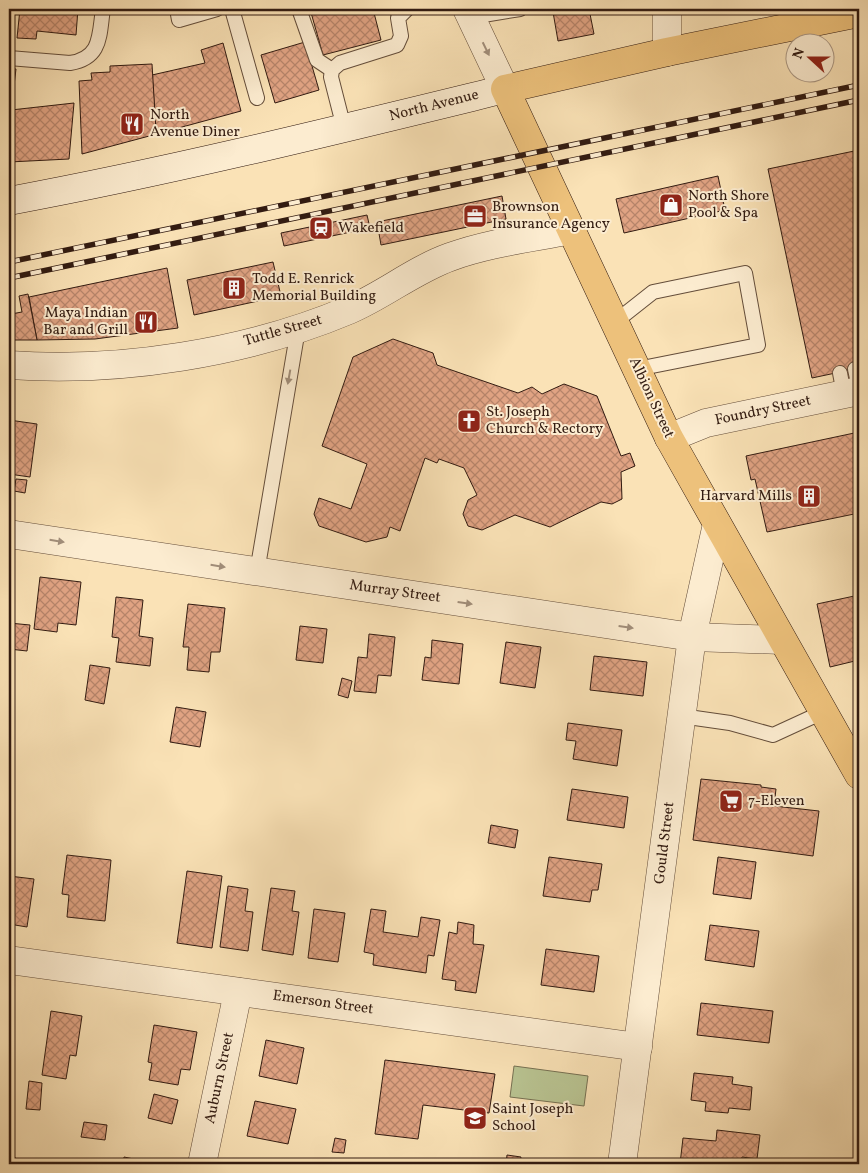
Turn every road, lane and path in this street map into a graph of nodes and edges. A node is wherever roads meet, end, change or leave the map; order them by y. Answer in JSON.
{"nodes":[{"id":1,"x":103,"y":9,"type":"edge"},
{"id":2,"x":177,"y":9,"type":"edge"},
{"id":3,"x":217,"y":9,"type":"edge"},
{"id":4,"x":232,"y":9,"type":"edge"},
{"id":5,"x":299,"y":9,"type":"edge"},
{"id":6,"x":407,"y":9,"type":"edge"},
{"id":7,"x":520,"y":9,"type":"edge"},
{"id":8,"x":667,"y":9,"type":"edge"},
{"id":9,"x":469,"y":13,"type":"edge"},
{"id":10,"x":859,"y":13,"type":"edge"},
{"id":11,"x":816,"y":15,"type":"edge"},
{"id":12,"x":667,"y":52,"type":"junction"},
{"id":13,"x":9,"y":58,"type":"edge"},
{"id":14,"x":332,"y":70,"type":"junction"},
{"id":15,"x":505,"y":89,"type":"junction"},
{"id":16,"x":257,"y":98,"type":"dead end"},
{"id":17,"x":344,"y":128,"type":"junction"},
{"id":18,"x":9,"y":201,"type":"edge"},
{"id":19,"x":571,"y":230,"type":"junction"},
{"id":20,"x":615,"y":322,"type":"junction"},
{"id":21,"x":298,"y":329,"type":"junction"},
{"id":22,"x":9,"y":365,"type":"edge"},
{"id":23,"x":637,"y":369,"type":"junction"},
{"id":24,"x":851,"y":383,"type":"edge"},
{"id":25,"x":669,"y":438,"type":"junction"},
{"id":26,"x":716,"y":524,"type":"junction"},
{"id":27,"x":9,"y":534,"type":"edge"},
{"id":28,"x":257,"y":572,"type":"junction"},
{"id":29,"x":692,"y":637,"type":"junction"},
{"id":30,"x":782,"y":640,"type":"junction"},
{"id":31,"x":823,"y":712,"type":"junction"},
{"id":32,"x":681,"y":716,"type":"junction"},
{"id":33,"x":859,"y":775,"type":"edge"},
{"id":34,"x":9,"y":960,"type":"edge"},
{"id":35,"x":238,"y":992,"type":"junction"},
{"id":36,"x":638,"y":1047,"type":"junction"},
{"id":37,"x":202,"y":1164,"type":"edge"},
{"id":38,"x":622,"y":1164,"type":"edge"}],
"edges":[{"from":1,"to":13,"type":"lane"},
{"from":2,"to":3,"type":"lane"},
{"from":4,"to":16,"type":"lane"},
{"from":5,"to":14,"type":"lane"},
{"from":6,"to":14,"type":"lane"},
{"from":7,"to":9,"type":"lane"},
{"from":8,"to":12,"type":"street"},
{"from":9,"to":15,"type":"street","name":"Albion Street","one_way":true},
{"from":10,"to":11,"type":"main road","name":"North Avenue"},
{"from":11,"to":12,"type":"main road","name":"North Avenue"},
{"from":12,"to":15,"type":"main road","name":"North Avenue"},
{"from":14,"to":17,"type":"lane"},
{"from":15,"to":17,"type":"street","name":"North Avenue"},
{"from":15,"to":19,"type":"main road","name":"Albion Street"},
{"from":17,"to":18,"type":"street","name":"North Avenue"},
{"from":19,"to":20,"type":"main road","name":"Albion Street"},
{"from":19,"to":21,"type":"street","name":"Tuttle Street"},
{"from":20,"to":23,"type":"main road","name":"Albion Street"},
{"from":20,"to":23,"type":"lane"},
{"from":21,"to":22,"type":"street","name":"Tuttle Street"},
{"from":21,"to":28,"type":"lane","one_way":true},
{"from":23,"to":25,"type":"main road","name":"Albion Street"},
{"from":24,"to":25,"type":"street","name":"Foundry Street"},
{"from":25,"to":26,"type":"main road","name":"Albion Street"},
{"from":26,"to":29,"type":"street","name":"Gould Street"},
{"from":26,"to":30,"type":"main road","name":"Albion Street"},
{"from":27,"to":28,"type":"street","name":"Murray Street","one_way":true},
{"from":28,"to":29,"type":"street","name":"Murray Street","one_way":true},
{"from":29,"to":30,"type":"street","name":"Murray Street"},
{"from":29,"to":32,"type":"street","name":"Gould Street"},
{"from":30,"to":31,"type":"main road","name":"Albion Street"},
{"from":31,"to":32,"type":"lane"},
{"from":31,"to":33,"type":"main road","name":"Albion Street"},
{"from":32,"to":36,"type":"street","name":"Gould Street"},
{"from":34,"to":35,"type":"street","name":"Emerson Street"},
{"from":35,"to":36,"type":"street","name":"Emerson Street"},
{"from":35,"to":37,"type":"street","name":"Auburn Street"},
{"from":36,"to":38,"type":"street","name":"Gould Street"}]}
